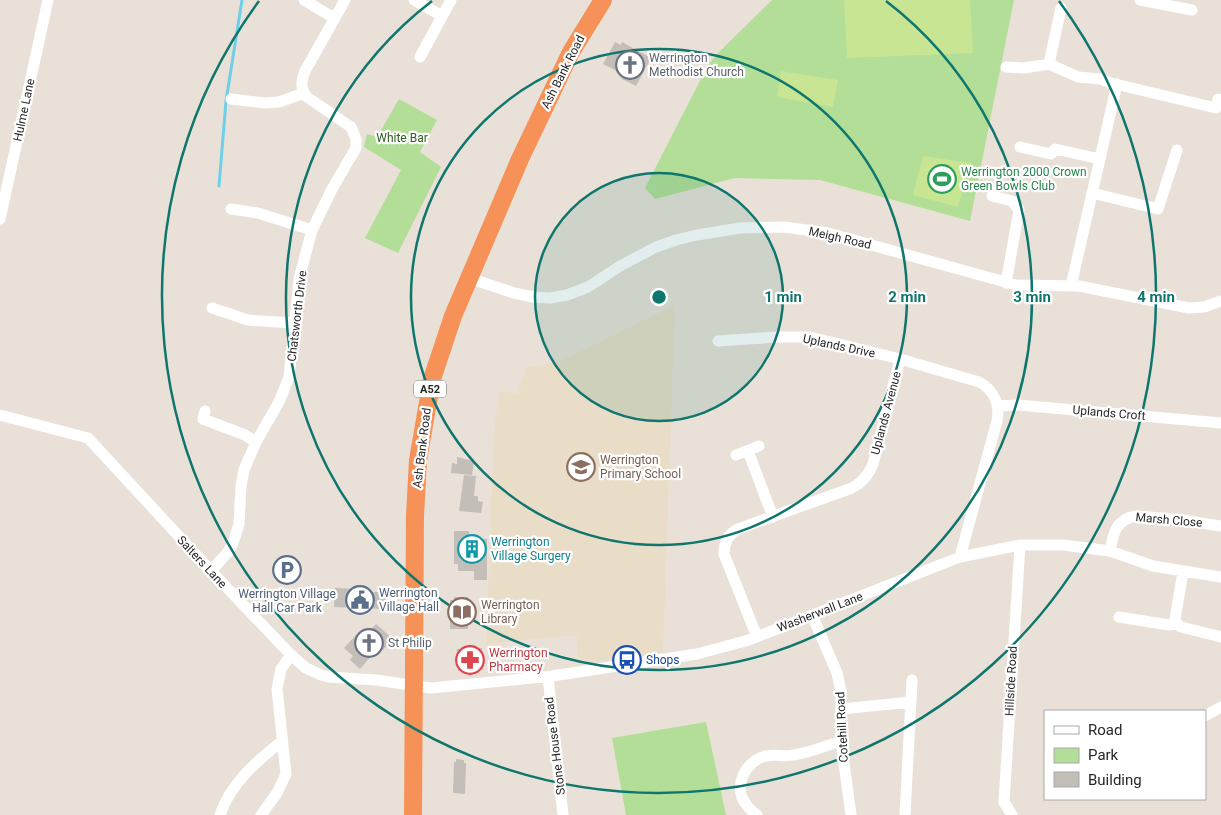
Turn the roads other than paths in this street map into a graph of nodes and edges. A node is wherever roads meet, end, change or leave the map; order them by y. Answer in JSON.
{"nodes":[{"id":1,"x":48,"y":0,"type":"edge"},
{"id":2,"x":304,"y":0,"type":"edge"},
{"id":3,"x":345,"y":0,"type":"edge"},
{"id":4,"x":414,"y":0,"type":"edge"},
{"id":5,"x":451,"y":0,"type":"edge"},
{"id":6,"x":603,"y":0,"type":"edge"},
{"id":7,"x":1140,"y":0,"type":"edge"},
{"id":8,"x":1061,"y":8,"type":"dead end"},
{"id":9,"x":1192,"y":10,"type":"dead end"},
{"id":10,"x":442,"y":16,"type":"junction"},
{"id":11,"x":334,"y":18,"type":"junction"},
{"id":12,"x":420,"y":57,"type":"dead end"},
{"id":13,"x":1049,"y":64,"type":"junction"},
{"id":14,"x":1006,"y":67,"type":"dead end"},
{"id":15,"x":1116,"y":84,"type":"junction"},
{"id":16,"x":304,"y":92,"type":"junction"},
{"id":17,"x":231,"y":99,"type":"dead end"},
{"id":18,"x":1218,"y":99,"type":"dead end"},
{"id":19,"x":1020,"y":147,"type":"dead end"},
{"id":20,"x":1177,"y":150,"type":"dead end"},
{"id":21,"x":1100,"y":159,"type":"junction"},
{"id":22,"x":1092,"y":193,"type":"junction"},
{"id":23,"x":992,"y":196,"type":"dead end"},
{"id":24,"x":238,"y":205,"type":"dead end"},
{"id":25,"x":0,"y":219,"type":"edge"},
{"id":26,"x":312,"y":230,"type":"junction"},
{"id":27,"x":469,"y":278,"type":"junction"},
{"id":28,"x":1006,"y":283,"type":"junction"},
{"id":29,"x":1072,"y":286,"type":"junction"},
{"id":30,"x":1221,"y":300,"type":"edge"},
{"id":31,"x":212,"y":308,"type":"dead end"},
{"id":32,"x":294,"y":323,"type":"junction"},
{"id":33,"x":718,"y":341,"type":"dead end"},
{"id":34,"x":900,"y":359,"type":"junction"},
{"id":35,"x":997,"y":406,"type":"junction"},
{"id":36,"x":205,"y":411,"type":"dead end"},
{"id":37,"x":0,"y":416,"type":"edge"},
{"id":38,"x":1221,"y":423,"type":"edge"},
{"id":39,"x":256,"y":442,"type":"junction"},
{"id":40,"x":736,"y":455,"type":"dead end"},
{"id":41,"x":772,"y":517,"type":"junction"},
{"id":42,"x":1221,"y":526,"type":"edge"},
{"id":43,"x":1020,"y":545,"type":"junction"},
{"id":44,"x":1110,"y":551,"type":"junction"},
{"id":45,"x":960,"y":557,"type":"junction"},
{"id":46,"x":211,"y":571,"type":"junction"},
{"id":47,"x":1183,"y":572,"type":"junction"},
{"id":48,"x":1221,"y":577,"type":"edge"},
{"id":49,"x":812,"y":615,"type":"junction"},
{"id":50,"x":1120,"y":617,"type":"dead end"},
{"id":51,"x":1177,"y":624,"type":"junction"},
{"id":52,"x":757,"y":637,"type":"junction"},
{"id":53,"x":1221,"y":637,"type":"edge"},
{"id":54,"x":291,"y":655,"type":"junction"},
{"id":55,"x":548,"y":677,"type":"junction"},
{"id":56,"x":912,"y":680,"type":"dead end"},
{"id":57,"x":414,"y":686,"type":"junction"},
{"id":58,"x":911,"y":702,"type":"junction"},
{"id":59,"x":1221,"y":707,"type":"edge"},
{"id":60,"x":841,"y":709,"type":"junction"},
{"id":61,"x":1206,"y":715,"type":"edge"},
{"id":62,"x":282,"y":741,"type":"junction"},
{"id":63,"x":841,"y":741,"type":"junction"},
{"id":64,"x":752,"y":813,"type":"edge"},
{"id":65,"x":220,"y":815,"type":"edge"},
{"id":66,"x":261,"y":815,"type":"edge"},
{"id":67,"x":413,"y":815,"type":"edge"},
{"id":68,"x":563,"y":815,"type":"edge"},
{"id":69,"x":851,"y":815,"type":"edge"},
{"id":70,"x":904,"y":815,"type":"edge"},
{"id":71,"x":1012,"y":815,"type":"edge"}],
"edges":[{"from":1,"to":25,"type":"street","name":"Hulme Lane"},
{"from":2,"to":11,"type":"street"},
{"from":3,"to":11,"type":"street"},
{"from":4,"to":10,"type":"street"},
{"from":5,"to":10,"type":"street"},
{"from":6,"to":27,"type":"highway","name":"Ash Bank Road","number":"A52"},
{"from":7,"to":9,"type":"street"},
{"from":8,"to":13,"type":"street"},
{"from":10,"to":12,"type":"street"},
{"from":11,"to":16,"type":"street"},
{"from":13,"to":14,"type":"street"},
{"from":13,"to":15,"type":"street"},
{"from":15,"to":18,"type":"street"},
{"from":15,"to":21,"type":"street"},
{"from":16,"to":17,"type":"street"},
{"from":16,"to":26,"type":"street","name":"Chatsworth Drive"},
{"from":19,"to":21,"type":"street"},
{"from":20,"to":22,"type":"street"},
{"from":21,"to":22,"type":"street"},
{"from":22,"to":29,"type":"street"},
{"from":23,"to":28,"type":"street"},
{"from":24,"to":26,"type":"street"},
{"from":26,"to":32,"type":"street","name":"Chatsworth Drive"},
{"from":27,"to":28,"type":"street","name":"Meigh Road"},
{"from":27,"to":57,"type":"highway","name":"Ash Bank Road","number":"A52"},
{"from":28,"to":29,"type":"street","name":"Meigh Road"},
{"from":29,"to":30,"type":"street","name":"Meigh Road"},
{"from":31,"to":32,"type":"street"},
{"from":32,"to":39,"type":"street","name":"Chatsworth Drive"},
{"from":33,"to":34,"type":"street","name":"Uplands Drive"},
{"from":34,"to":35,"type":"street","name":"Uplands Avenue"},
{"from":34,"to":41,"type":"street","name":"Uplands Avenue"},
{"from":35,"to":38,"type":"street","name":"Uplands Croft"},
{"from":35,"to":45,"type":"street"},
{"from":36,"to":39,"type":"street"},
{"from":37,"to":46,"type":"street","name":"Salters Lane"},
{"from":39,"to":46,"type":"street","name":"Chatsworth Drive"},
{"from":40,"to":41,"type":"street"},
{"from":41,"to":52,"type":"street","name":"Uplands Avenue"},
{"from":42,"to":44,"type":"street","name":"Marsh Close"},
{"from":43,"to":44,"type":"street","name":"Washerwall Lane"},
{"from":43,"to":45,"type":"street","name":"Washerwall Lane"},
{"from":43,"to":71,"type":"street","name":"Hillside Road"},
{"from":44,"to":47,"type":"street","name":"Washerwall Lane"},
{"from":45,"to":49,"type":"street","name":"Washerwall Lane"},
{"from":46,"to":54,"type":"street","name":"Salters Lane"},
{"from":47,"to":48,"type":"street","name":"Washerwall Lane"},
{"from":47,"to":51,"type":"street"},
{"from":49,"to":52,"type":"street","name":"Washerwall Lane"},
{"from":49,"to":60,"type":"street","name":"Cotehill Road"},
{"from":50,"to":51,"type":"street"},
{"from":51,"to":53,"type":"street"},
{"from":52,"to":55,"type":"street","name":"Washerwall Lane"},
{"from":54,"to":57,"type":"street","name":"Salters Lane"},
{"from":54,"to":62,"type":"street"},
{"from":55,"to":57,"type":"street","name":"Washerwall Lane"},
{"from":55,"to":68,"type":"street","name":"Stone House Road"},
{"from":56,"to":58,"type":"street"},
{"from":57,"to":67,"type":"highway","name":"Ash Bank Road","number":"A52"},
{"from":58,"to":60,"type":"street"},
{"from":58,"to":70,"type":"street"},
{"from":59,"to":61,"type":"street"},
{"from":60,"to":63,"type":"street","name":"Cotehill Road"},
{"from":62,"to":65,"type":"street"},
{"from":62,"to":66,"type":"street"},
{"from":63,"to":64,"type":"street"},
{"from":63,"to":69,"type":"street","name":"Cotehill Road"}]}
